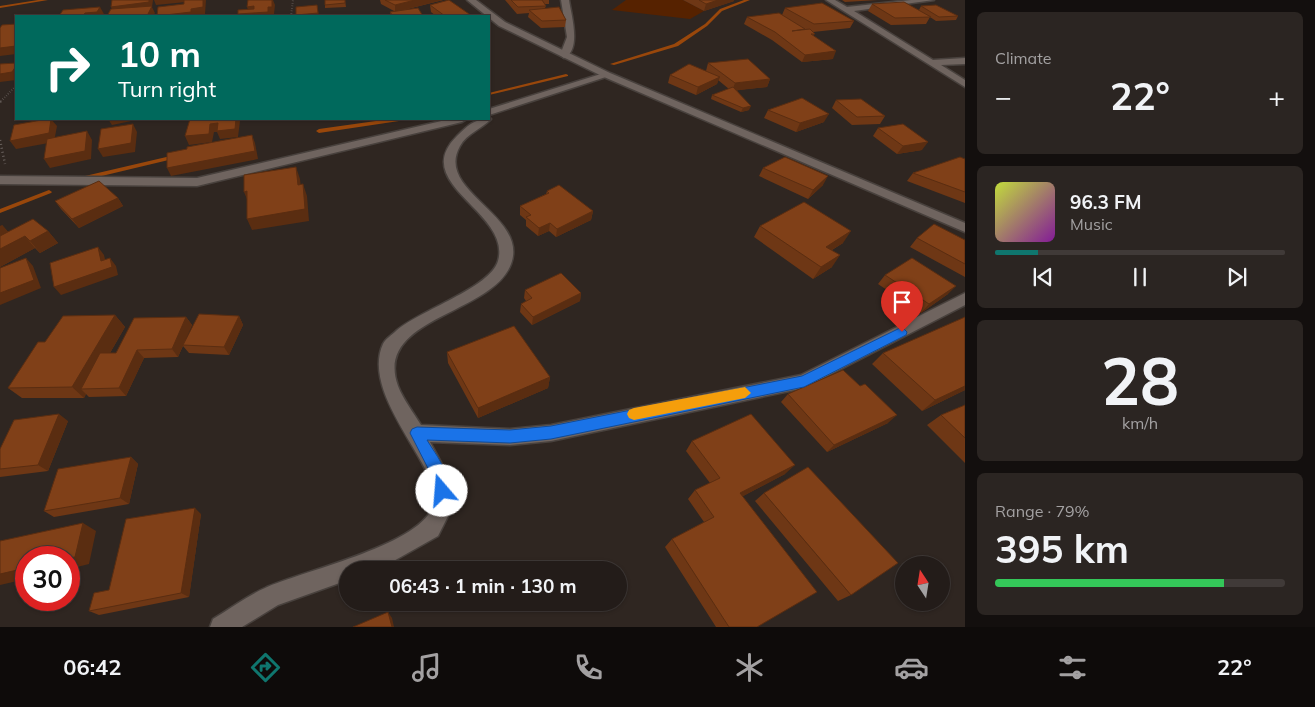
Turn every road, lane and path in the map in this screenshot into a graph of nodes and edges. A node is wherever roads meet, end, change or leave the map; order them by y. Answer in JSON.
{"nodes":[{"id":1,"x":293,"y":0,"type":"edge"},
{"id":2,"x":471,"y":0,"type":"edge"},
{"id":3,"x":565,"y":0,"type":"edge"},
{"id":4,"x":830,"y":0,"type":"edge"},
{"id":5,"x":930,"y":0,"type":"edge"},
{"id":6,"x":846,"y":10,"type":"junction"},
{"id":7,"x":291,"y":15,"type":"edge"},
{"id":8,"x":488,"y":15,"type":"edge"},
{"id":9,"x":490,"y":16,"type":"edge"},
{"id":10,"x":564,"y":55,"type":"junction"},
{"id":11,"x":965,"y":61,"type":"edge"},
{"id":12,"x":930,"y":63,"type":"junction"},
{"id":13,"x":607,"y":75,"type":"junction"},
{"id":14,"x":965,"y":84,"type":"edge"},
{"id":15,"x":15,"y":87,"type":"edge"},
{"id":16,"x":0,"y":102,"type":"edge"},
{"id":17,"x":503,"y":109,"type":"junction"},
{"id":18,"x":490,"y":112,"type":"edge"},
{"id":19,"x":490,"y":116,"type":"edge"},
{"id":20,"x":458,"y":120,"type":"edge"},
{"id":21,"x":484,"y":120,"type":"edge"},
{"id":22,"x":0,"y":180,"type":"edge"},
{"id":23,"x":965,"y":228,"type":"edge"},
{"id":24,"x":965,"y":298,"type":"edge"},
{"id":25,"x":417,"y":433,"type":"junction"},
{"id":26,"x":221,"y":627,"type":"edge"}],
"edges":[{"from":1,"to":7,"type":"path"},
{"from":2,"to":8,"type":"street"},
{"from":3,"to":10,"type":"street"},
{"from":4,"to":6,"type":"street"},
{"from":5,"to":6,"type":"street"},
{"from":6,"to":12,"type":"street"},
{"from":9,"to":10,"type":"street"},
{"from":10,"to":13,"type":"street"},
{"from":11,"to":12,"type":"street"},
{"from":12,"to":14,"type":"street"},
{"from":13,"to":17,"type":"street"},
{"from":13,"to":23,"type":"street"},
{"from":15,"to":16,"type":"path"},
{"from":17,"to":18,"type":"street"},
{"from":17,"to":19,"type":"street"},
{"from":20,"to":22,"type":"street"},
{"from":21,"to":25,"type":"street"},
{"from":24,"to":25,"type":"street"},
{"from":25,"to":26,"type":"street"}]}
